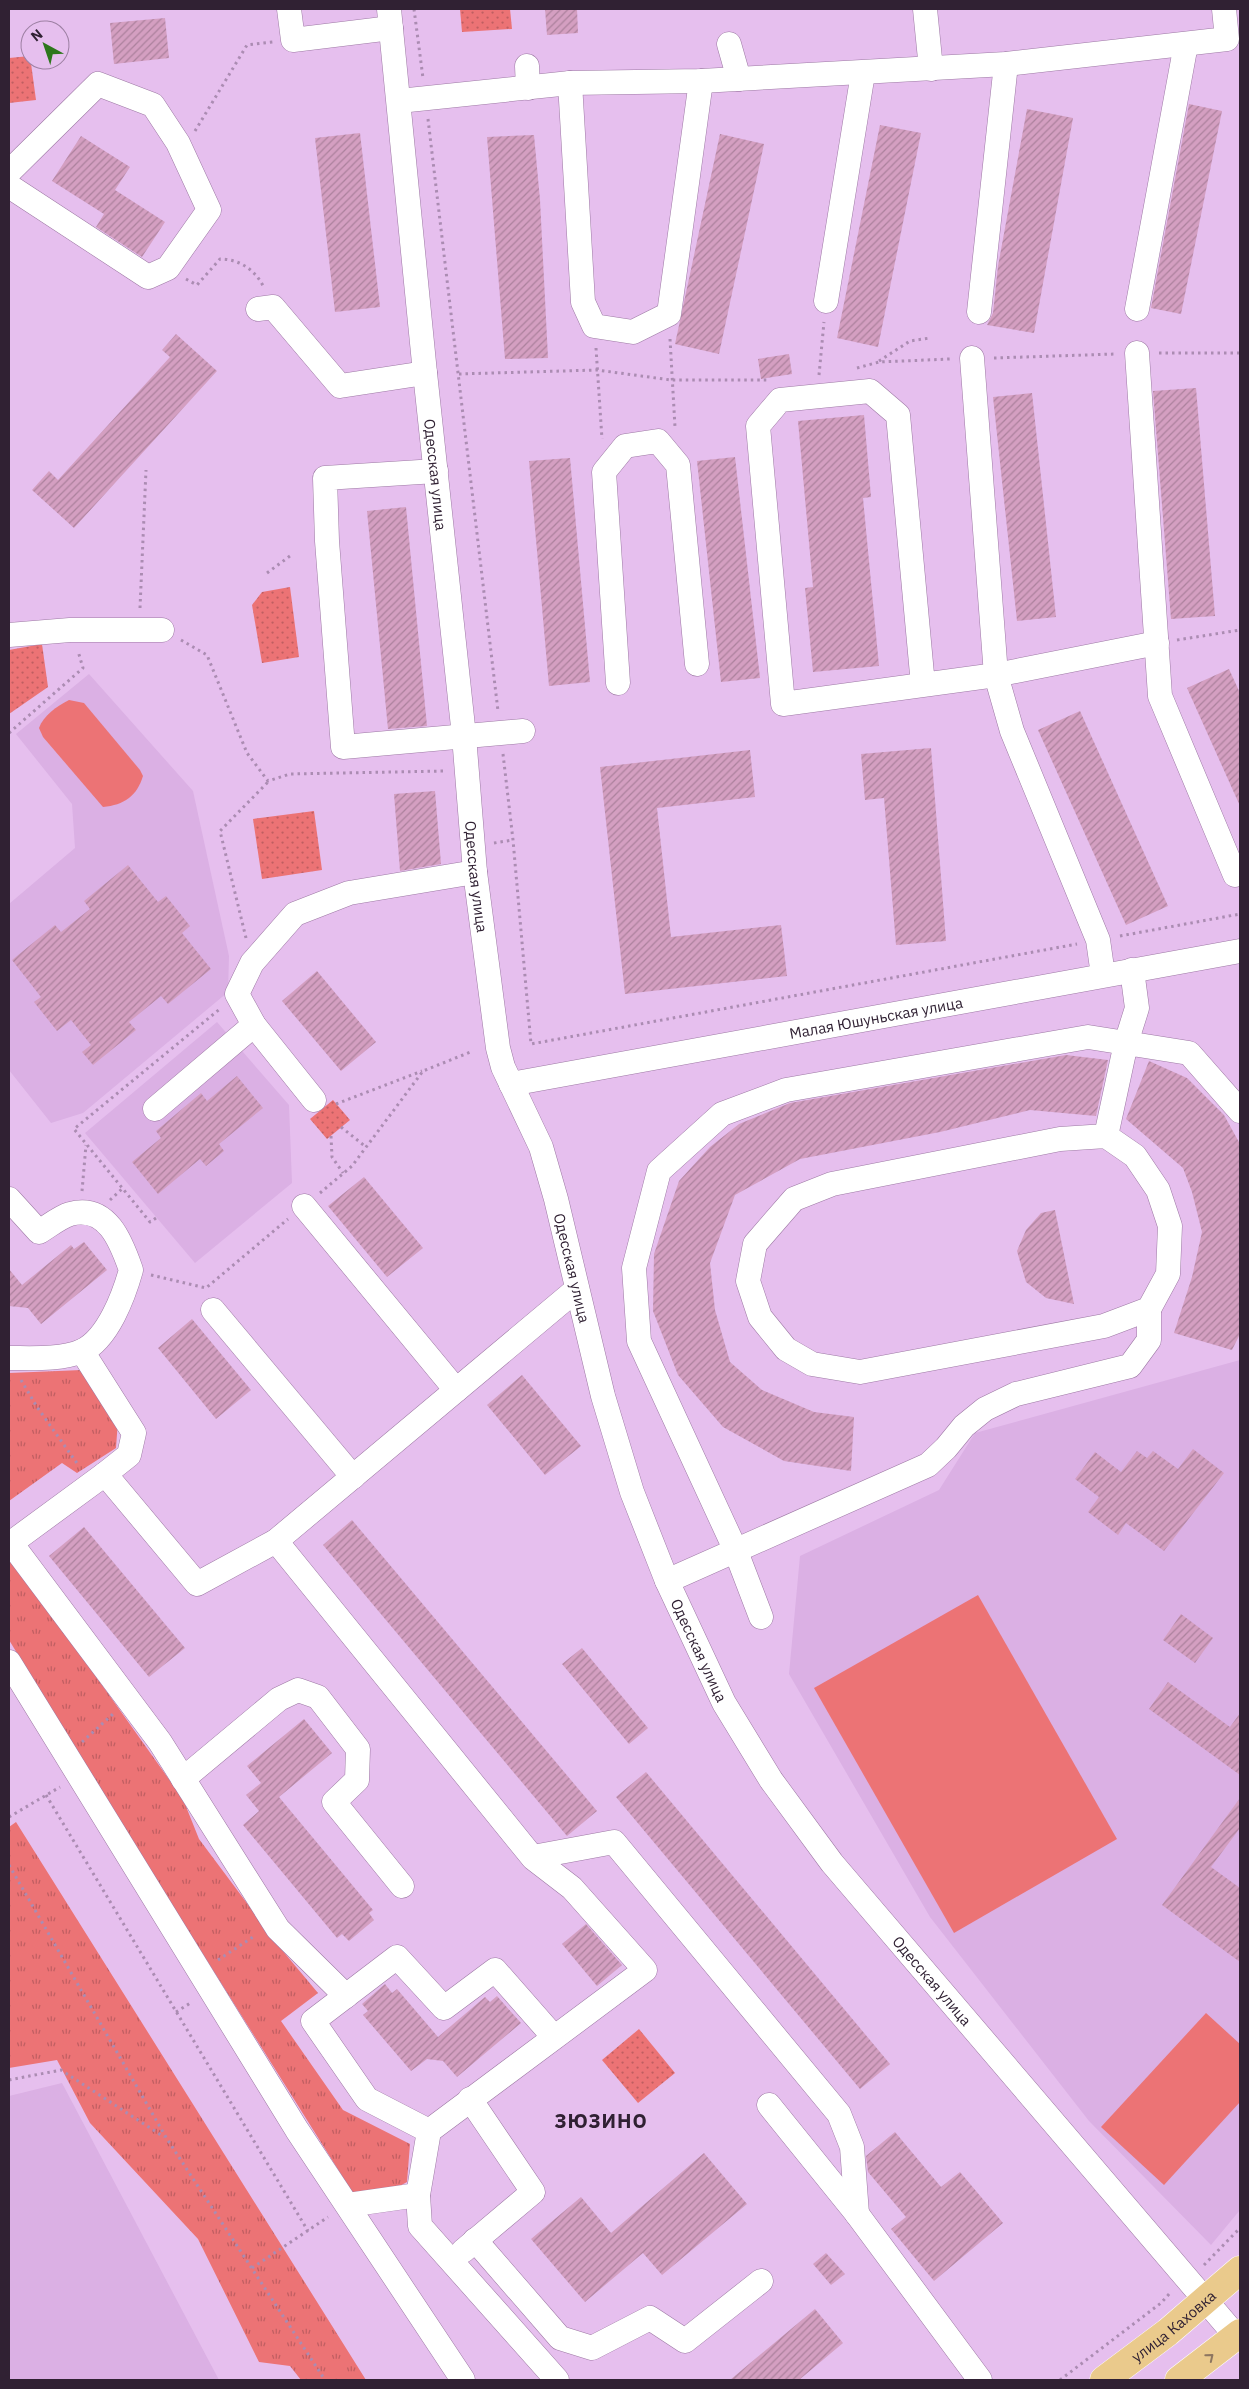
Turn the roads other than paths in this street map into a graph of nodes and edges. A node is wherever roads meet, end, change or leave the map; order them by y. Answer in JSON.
{"nodes":[{"id":1,"x":289,"y":9,"type":"edge"},
{"id":2,"x":925,"y":9,"type":"edge"},
{"id":3,"x":1224,"y":9,"type":"edge"},
{"id":4,"x":390,"y":18,"type":"edge"},
{"id":5,"x":1234,"y":39,"type":"edge"},
{"id":6,"x":729,"y":44,"type":"dead end"},
{"id":7,"x":1186,"y":44,"type":"junction"},
{"id":8,"x":1006,"y":64,"type":"junction"},
{"id":9,"x":931,"y":69,"type":"junction"},
{"id":10,"x":863,"y":73,"type":"junction"},
{"id":11,"x":739,"y":79,"type":"junction"},
{"id":12,"x":701,"y":81,"type":"junction"},
{"id":13,"x":570,"y":83,"type":"junction"},
{"id":14,"x":398,"y":101,"type":"junction"},
{"id":15,"x":9,"y":172,"type":"edge"},
{"id":16,"x":9,"y":186,"type":"edge"},
{"id":17,"x":826,"y":301,"type":"road end"},
{"id":18,"x":265,"y":308,"type":"road end"},
{"id":19,"x":1137,"y":310,"type":"dead end"},
{"id":20,"x":978,"y":312,"type":"dead end"},
{"id":21,"x":1137,"y":353,"type":"road end"},
{"id":22,"x":972,"y":358,"type":"road end"},
{"id":23,"x":425,"y":373,"type":"junction"},
{"id":24,"x":436,"y":471,"type":"junction"},
{"id":25,"x":162,"y":630,"type":"road end"},
{"id":26,"x":9,"y":635,"type":"edge"},
{"id":27,"x":1157,"y":644,"type":"junction"},
{"id":28,"x":697,"y":664,"type":"dead end"},
{"id":29,"x":996,"y":675,"type":"junction"},
{"id":30,"x":618,"y":683,"type":"dead end"},
{"id":31,"x":923,"y":685,"type":"junction"},
{"id":32,"x":512,"y":732,"type":"road end"},
{"id":33,"x":464,"y":736,"type":"junction"},
{"id":34,"x":475,"y":872,"type":"junction"},
{"id":35,"x":1235,"y":875,"type":"dead end"},
{"id":36,"x":1240,"y":951,"type":"edge"},
{"id":37,"x":1132,"y":970,"type":"junction"},
{"id":38,"x":1103,"y":975,"type":"junction"},
{"id":39,"x":254,"y":1025,"type":"junction"},
{"id":40,"x":1126,"y":1043,"type":"junction"},
{"id":41,"x":511,"y":1084,"type":"junction"},
{"id":42,"x":325,"y":1102,"type":"road end"},
{"id":43,"x":155,"y":1109,"type":"dead end"},
{"id":44,"x":1240,"y":1111,"type":"edge"},
{"id":45,"x":1106,"y":1136,"type":"junction"},
{"id":46,"x":9,"y":1198,"type":"edge"},
{"id":47,"x":304,"y":1206,"type":"dead end"},
{"id":48,"x":577,"y":1289,"type":"junction"},
{"id":49,"x":1149,"y":1309,"type":"junction"},
{"id":50,"x":213,"y":1310,"type":"dead end"},
{"id":51,"x":82,"y":1350,"type":"junction"},
{"id":52,"x":14,"y":1367,"type":"edge"},
{"id":53,"x":456,"y":1390,"type":"junction"},
{"id":54,"x":353,"y":1477,"type":"junction"},
{"id":55,"x":98,"y":1479,"type":"junction"},
{"id":56,"x":276,"y":1541,"type":"junction"},
{"id":57,"x":10,"y":1544,"type":"edge"},
{"id":58,"x":735,"y":1549,"type":"junction"},
{"id":59,"x":666,"y":1581,"type":"junction"},
{"id":60,"x":761,"y":1617,"type":"dead end"},
{"id":61,"x":9,"y":1662,"type":"edge"},
{"id":62,"x":183,"y":1779,"type":"junction"},
{"id":63,"x":533,"y":1857,"type":"junction"},
{"id":64,"x":402,"y":1886,"type":"dead end"},
{"id":65,"x":346,"y":1996,"type":"junction"},
{"id":66,"x":554,"y":2036,"type":"junction"},
{"id":67,"x":470,"y":2099,"type":"junction"},
{"id":68,"x":769,"y":2105,"type":"dead end"},
{"id":69,"x":429,"y":2131,"type":"junction"},
{"id":70,"x":418,"y":2195,"type":"junction"},
{"id":71,"x":339,"y":2211,"type":"junction"},
{"id":72,"x":857,"y":2214,"type":"junction"},
{"id":73,"x":475,"y":2240,"type":"junction"},
{"id":74,"x":452,"y":2261,"type":"junction"},
{"id":75,"x":1240,"y":2270,"type":"edge"},
{"id":76,"x":761,"y":2281,"type":"dead end"},
{"id":77,"x":1206,"y":2302,"type":"junction"},
{"id":78,"x":1238,"y":2334,"type":"edge"},
{"id":79,"x":463,"y":2380,"type":"edge"},
{"id":80,"x":557,"y":2380,"type":"edge"},
{"id":81,"x":980,"y":2380,"type":"edge"},
{"id":82,"x":1104,"y":2380,"type":"edge"},
{"id":83,"x":1180,"y":2380,"type":"edge"}],
"edges":[{"from":1,"to":4,"type":"street"},
{"from":2,"to":9,"type":"street"},
{"from":3,"to":5,"type":"street"},
{"from":4,"to":14,"type":"street","name":"Одесская улица"},
{"from":5,"to":7,"type":"street"},
{"from":6,"to":11,"type":"street"},
{"from":7,"to":8,"type":"street"},
{"from":7,"to":19,"type":"street"},
{"from":8,"to":9,"type":"street"},
{"from":8,"to":20,"type":"street"},
{"from":9,"to":10,"type":"street"},
{"from":10,"to":11,"type":"street"},
{"from":10,"to":17,"type":"street"},
{"from":11,"to":12,"type":"street"},
{"from":12,"to":13,"type":"street"},
{"from":12,"to":13,"type":"street"},
{"from":13,"to":14,"type":"street"},
{"from":14,"to":23,"type":"street","name":"Одесская улица"},
{"from":15,"to":16,"type":"street"},
{"from":18,"to":23,"type":"street"},
{"from":21,"to":27,"type":"street"},
{"from":22,"to":29,"type":"street"},
{"from":23,"to":24,"type":"street","name":"Одесская улица"},
{"from":24,"to":33,"type":"street","name":"Одесская улица"},
{"from":24,"to":33,"type":"street"},
{"from":25,"to":26,"type":"street"},
{"from":27,"to":29,"type":"street"},
{"from":27,"to":35,"type":"street"},
{"from":28,"to":30,"type":"street"},
{"from":29,"to":31,"type":"street"},
{"from":29,"to":38,"type":"street"},
{"from":31,"to":31,"type":"street"},
{"from":32,"to":33,"type":"street"},
{"from":33,"to":34,"type":"street","name":"Одесская улица"},
{"from":34,"to":39,"type":"street"},
{"from":34,"to":41,"type":"street","name":"Одесская улица"},
{"from":36,"to":37,"type":"street","name":"Малая Юшуньская улица"},
{"from":37,"to":38,"type":"street","name":"Малая Юшуньская улица"},
{"from":37,"to":40,"type":"street"},
{"from":38,"to":41,"type":"street","name":"Малая Юшуньская улица"},
{"from":39,"to":42,"type":"street"},
{"from":39,"to":43,"type":"street"},
{"from":40,"to":44,"type":"street"},
{"from":40,"to":45,"type":"street"},
{"from":40,"to":58,"type":"street"},
{"from":41,"to":48,"type":"street","name":"Одесская улица"},
{"from":45,"to":49,"type":"street"},
{"from":45,"to":49,"type":"street"},
{"from":46,"to":51,"type":"street"},
{"from":47,"to":53,"type":"street"},
{"from":48,"to":53,"type":"street"},
{"from":48,"to":59,"type":"street","name":"Одесская улица"},
{"from":49,"to":58,"type":"street"},
{"from":50,"to":54,"type":"street"},
{"from":51,"to":52,"type":"street"},
{"from":51,"to":55,"type":"street"},
{"from":53,"to":54,"type":"street"},
{"from":54,"to":56,"type":"street"},
{"from":55,"to":56,"type":"street"},
{"from":55,"to":57,"type":"street"},
{"from":56,"to":63,"type":"street"},
{"from":57,"to":62,"type":"street"},
{"from":58,"to":59,"type":"street"},
{"from":58,"to":60,"type":"street"},
{"from":59,"to":77,"type":"street","name":"Одесская улица"},
{"from":61,"to":71,"type":"street"},
{"from":62,"to":64,"type":"street"},
{"from":62,"to":65,"type":"street"},
{"from":63,"to":66,"type":"street"},
{"from":63,"to":72,"type":"street"},
{"from":65,"to":66,"type":"street"},
{"from":65,"to":69,"type":"street"},
{"from":66,"to":67,"type":"street"},
{"from":67,"to":69,"type":"street"},
{"from":67,"to":73,"type":"street"},
{"from":68,"to":72,"type":"street"},
{"from":69,"to":70,"type":"street"},
{"from":70,"to":71,"type":"street"},
{"from":70,"to":74,"type":"street"},
{"from":71,"to":79,"type":"street"},
{"from":72,"to":81,"type":"street"},
{"from":73,"to":74,"type":"street"},
{"from":73,"to":76,"type":"street"},
{"from":74,"to":80,"type":"street"},
{"from":75,"to":77,"type":"main road","name":"улица Каховка"},
{"from":77,"to":78,"type":"street","name":"Одесская улица"},
{"from":77,"to":82,"type":"main road","name":"улица Каховка"},
{"from":83,"to":78,"type":"main road","one_way":true}]}
